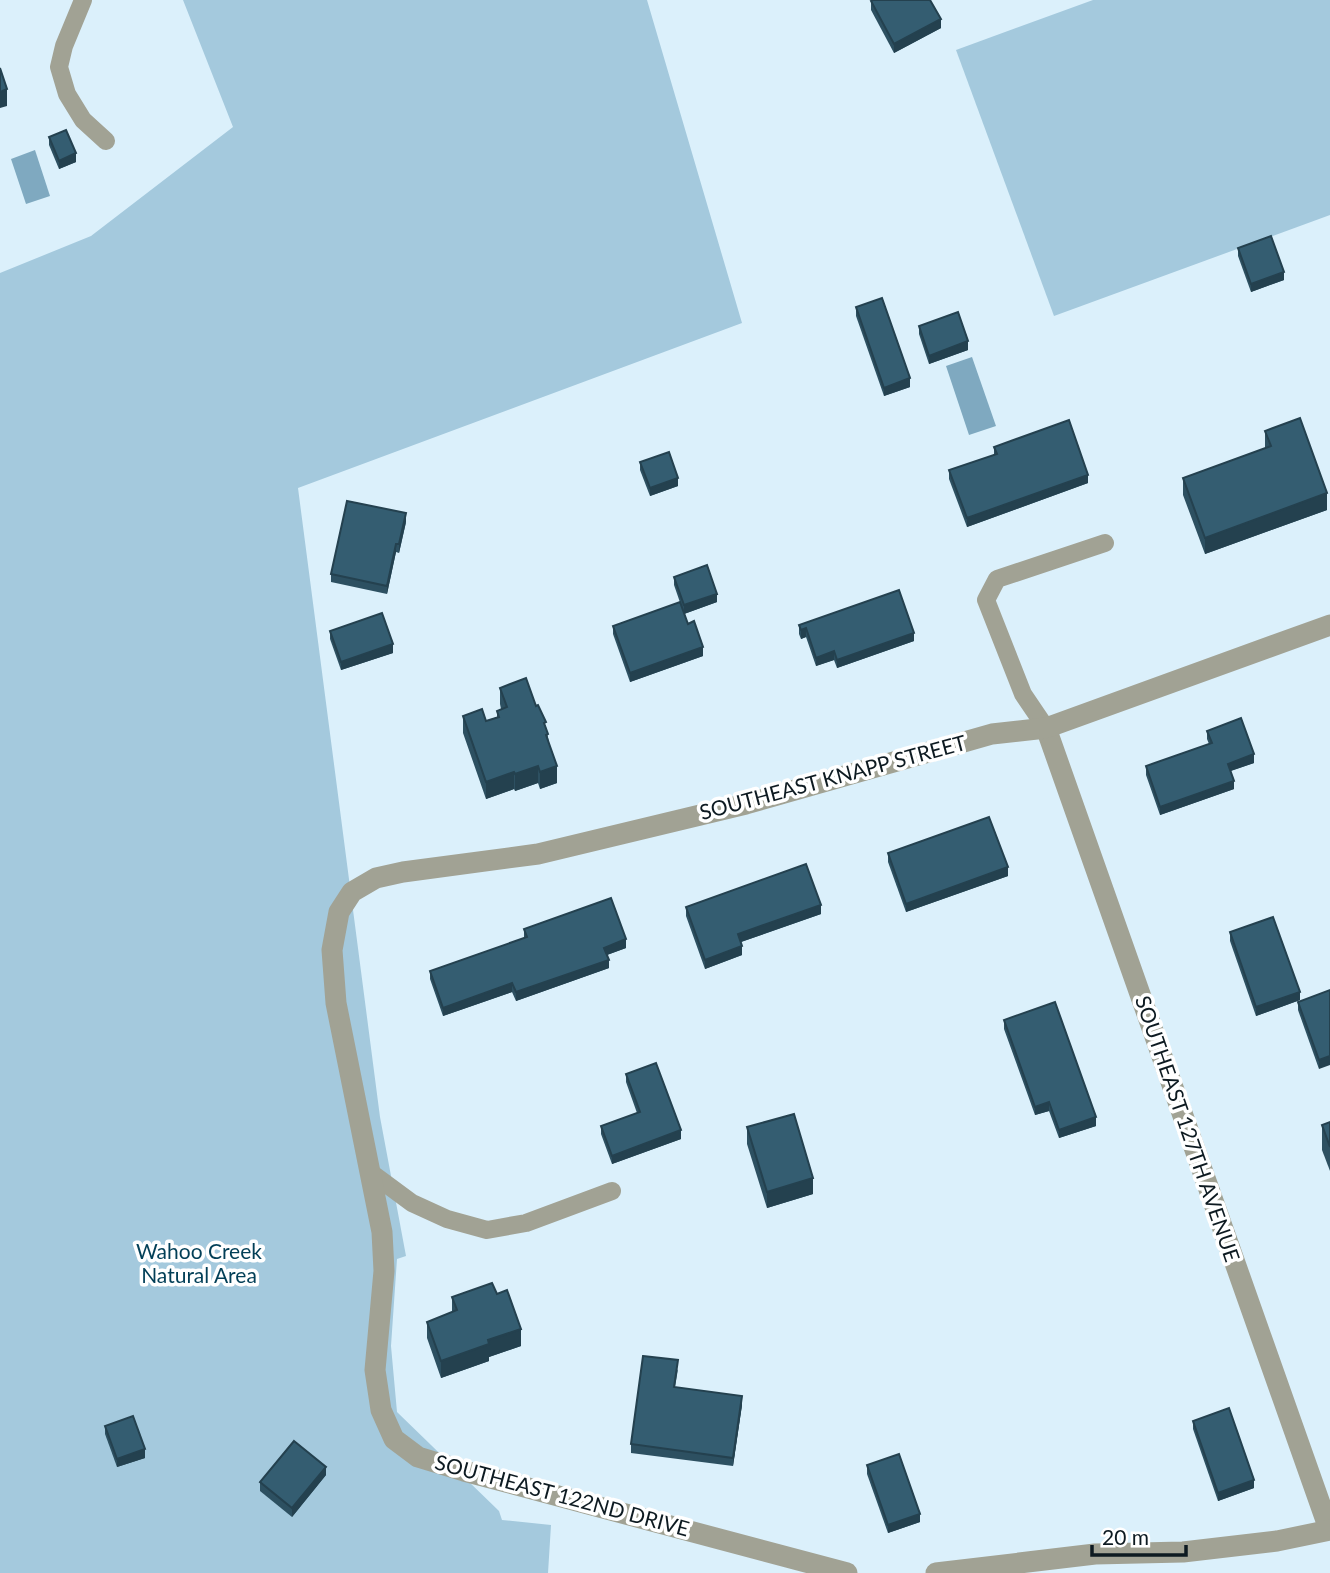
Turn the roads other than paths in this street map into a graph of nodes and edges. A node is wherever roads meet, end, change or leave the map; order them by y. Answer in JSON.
{"nodes":[{"id":1,"x":83,"y":0,"type":"edge"},
{"id":2,"x":106,"y":141,"type":"dead end"},
{"id":3,"x":1105,"y":543,"type":"dead end"},
{"id":4,"x":1330,"y":625,"type":"edge"},
{"id":5,"x":1046,"y":728,"type":"junction"},
{"id":6,"x":339,"y":912,"type":"joint"},
{"id":7,"x":370,"y":1172,"type":"junction"},
{"id":8,"x":612,"y":1191,"type":"dead end"},
{"id":9,"x":1329,"y":1530,"type":"edge"},
{"id":10,"x":847,"y":1573,"type":"edge"},
{"id":11,"x":936,"y":1573,"type":"edge"}],
"edges":[{"from":1,"to":2,"type":"lane"},
{"from":3,"to":5,"type":"lane"},
{"from":4,"to":5,"type":"street","name":"SOUTHEAST KNAPP STREET"},
{"from":5,"to":6,"type":"street","name":"SOUTHEAST KNAPP STREET"},
{"from":5,"to":9,"type":"street","name":"SOUTHEAST 127TH AVENUE"},
{"from":6,"to":7,"type":"street","name":"SOUTHEAST 122ND DRIVE"},
{"from":7,"to":8,"type":"lane"},
{"from":7,"to":10,"type":"street","name":"SOUTHEAST 122ND DRIVE"},
{"from":9,"to":11,"type":"street"}]}
